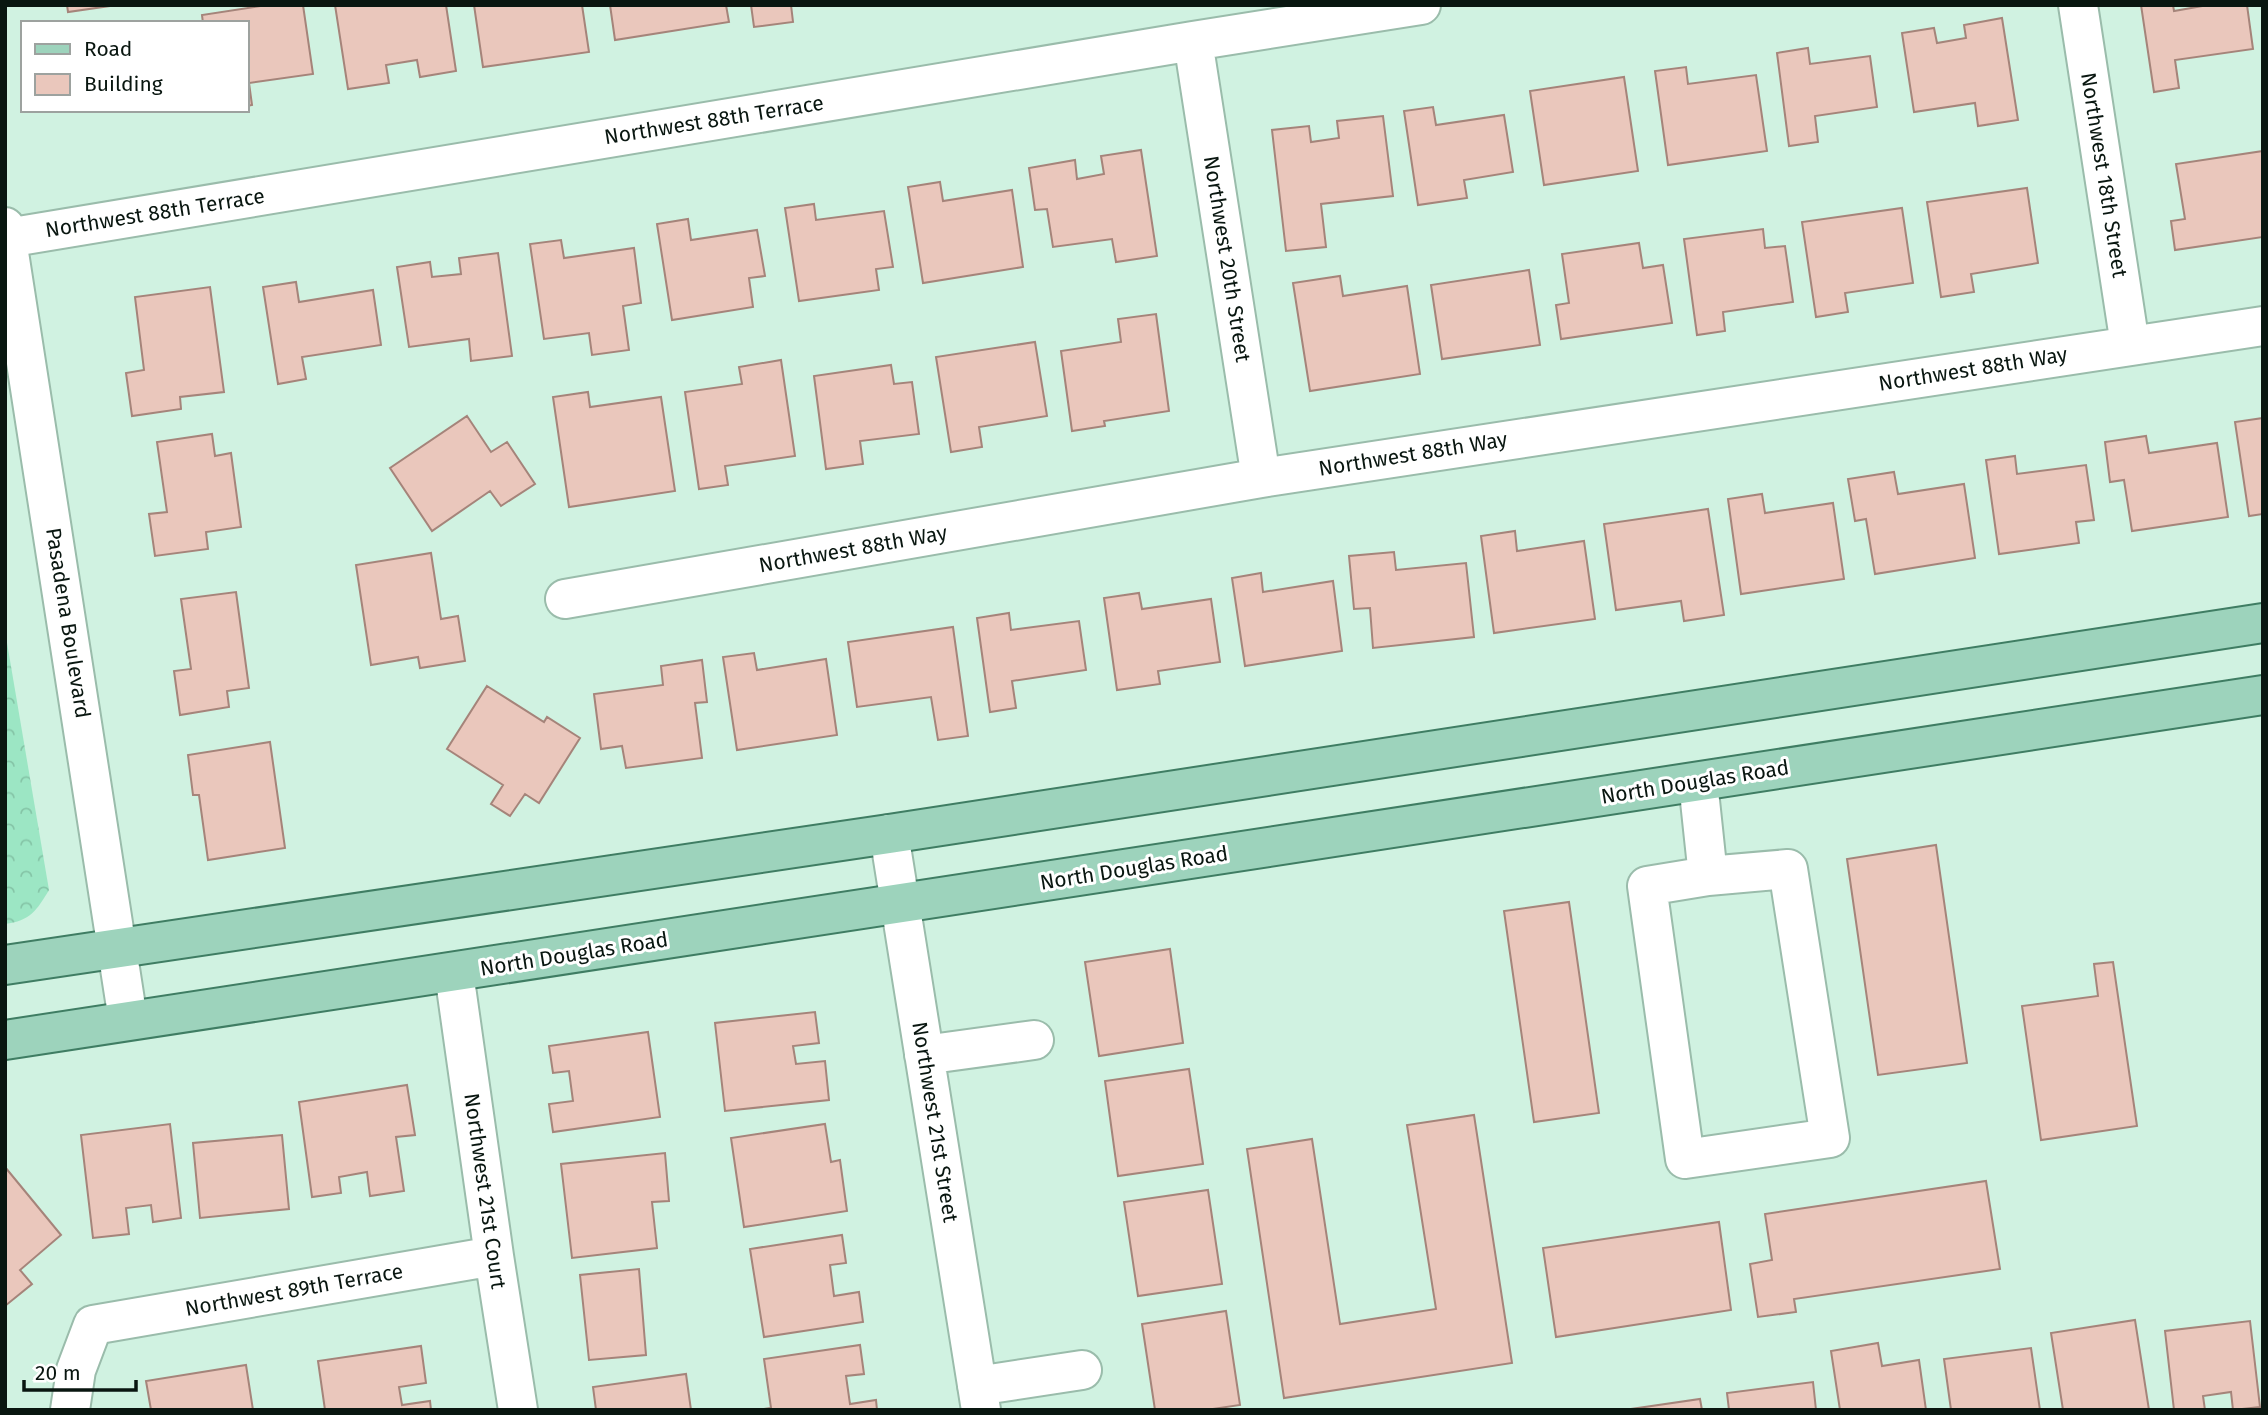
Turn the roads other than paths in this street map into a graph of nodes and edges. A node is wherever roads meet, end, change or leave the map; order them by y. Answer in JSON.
{"nodes":[{"id":1,"x":1421,"y":5,"type":"edge"},
{"id":2,"x":2078,"y":5,"type":"edge"},
{"id":3,"x":1193,"y":41,"type":"junction"},
{"id":4,"x":6,"y":232,"type":"edge"},
{"id":5,"x":2263,"y":326,"type":"edge"},
{"id":6,"x":2130,"y":345,"type":"junction"},
{"id":7,"x":1261,"y":478,"type":"junction"},
{"id":8,"x":565,"y":599,"type":"dead end"},
{"id":9,"x":2263,"y":623,"type":"edge"},
{"id":10,"x":2263,"y":695,"type":"edge"},
{"id":11,"x":1698,"y":782,"type":"junction"},
{"id":12,"x":889,"y":834,"type":"junction"},
{"id":13,"x":1708,"y":876,"type":"junction"},
{"id":14,"x":900,"y":904,"type":"junction"},
{"id":15,"x":119,"y":947,"type":"junction"},
{"id":16,"x":5,"y":965,"type":"edge"},
{"id":17,"x":454,"y":973,"type":"junction"},
{"id":18,"x":128,"y":1020,"type":"junction"},
{"id":19,"x":5,"y":1040,"type":"edge"},
{"id":20,"x":1034,"y":1040,"type":"dead end"},
{"id":21,"x":924,"y":1055,"type":"junction"},
{"id":22,"x":494,"y":1256,"type":"junction"},
{"id":23,"x":1082,"y":1370,"type":"dead end"},
{"id":24,"x":979,"y":1398,"type":"edge"},
{"id":25,"x":70,"y":1410,"type":"edge"},
{"id":26,"x":518,"y":1410,"type":"edge"}],
"edges":[{"from":1,"to":3,"type":"street","name":"Northwest 88th Terrace"},
{"from":2,"to":6,"type":"street","name":"Northwest 18th Street"},
{"from":3,"to":4,"type":"street","name":"Northwest 88th Terrace"},
{"from":3,"to":7,"type":"street","name":"Northwest 20th Street"},
{"from":4,"to":15,"type":"street","name":"Pasadena Boulevard"},
{"from":5,"to":6,"type":"street","name":"Northwest 88th Way"},
{"from":6,"to":7,"type":"street","name":"Northwest 88th Way"},
{"from":7,"to":8,"type":"street","name":"Northwest 88th Way"},
{"from":9,"to":12,"type":"main road"},
{"from":10,"to":11,"type":"main road","name":"North Douglas Road"},
{"from":11,"to":13,"type":"street"},
{"from":11,"to":14,"type":"main road","name":"North Douglas Road"},
{"from":12,"to":14,"type":"street","name":"Northwest 21st Street"},
{"from":12,"to":15,"type":"main road"},
{"from":13,"to":13,"type":"street"},
{"from":14,"to":17,"type":"main road","name":"North Douglas Road"},
{"from":14,"to":21,"type":"street","name":"Northwest 21st Street"},
{"from":15,"to":16,"type":"main road"},
{"from":15,"to":18,"type":"street","name":"Pasadena Boulevard"},
{"from":17,"to":18,"type":"main road","name":"North Douglas Road"},
{"from":17,"to":22,"type":"street","name":"Northwest 21st Court"},
{"from":18,"to":19,"type":"main road","name":"North Douglas Road"},
{"from":20,"to":21,"type":"street"},
{"from":21,"to":24,"type":"street","name":"Northwest 21st Street"},
{"from":22,"to":25,"type":"street","name":"Northwest 89th Terrace"},
{"from":22,"to":26,"type":"street","name":"Northwest 21st Court"},
{"from":23,"to":24,"type":"street"}]}
